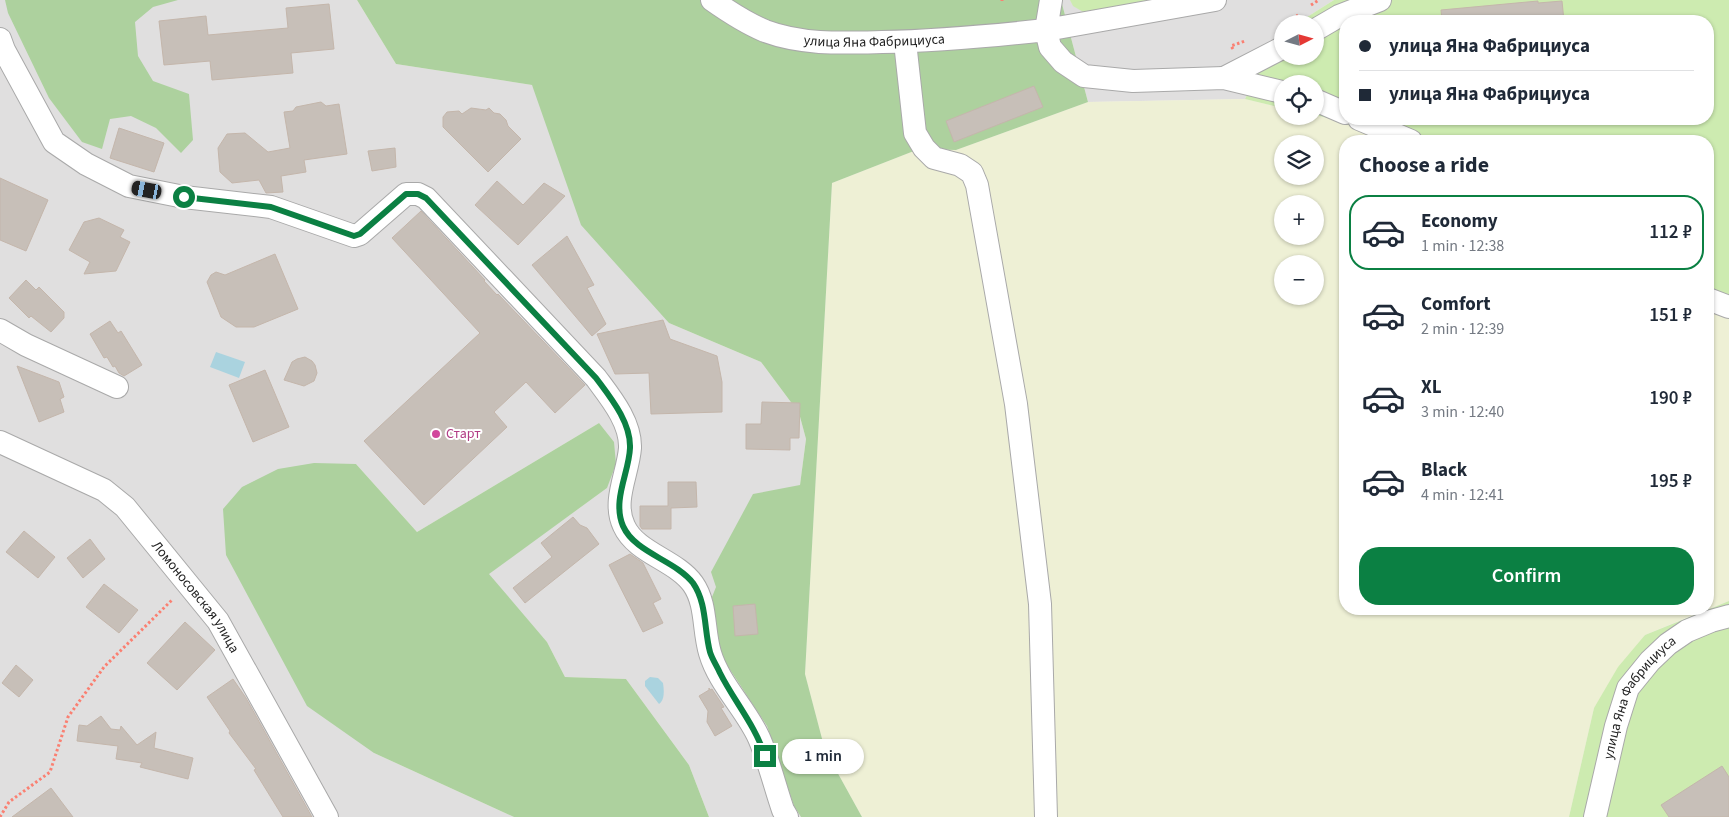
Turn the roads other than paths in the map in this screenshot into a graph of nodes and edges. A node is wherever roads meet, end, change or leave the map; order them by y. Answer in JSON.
{"nodes":[{"id":1,"x":712,"y":0,"type":"edge"},
{"id":2,"x":1051,"y":0,"type":"edge"},
{"id":3,"x":1215,"y":0,"type":"edge"},
{"id":4,"x":1380,"y":0,"type":"edge"},
{"id":5,"x":1342,"y":15,"type":"edge"},
{"id":6,"x":1339,"y":16,"type":"edge"},
{"id":7,"x":1324,"y":25,"type":"edge"},
{"id":8,"x":1046,"y":30,"type":"junction"},
{"id":9,"x":0,"y":39,"type":"edge"},
{"id":10,"x":905,"y":42,"type":"junction"},
{"id":11,"x":1274,"y":52,"type":"edge"},
{"id":12,"x":1224,"y":78,"type":"junction"},
{"id":13,"x":1274,"y":90,"type":"edge"},
{"id":14,"x":1324,"y":104,"type":"edge"},
{"id":15,"x":1339,"y":110,"type":"edge"},
{"id":16,"x":1373,"y":125,"type":"edge"},
{"id":17,"x":1397,"y":135,"type":"edge"},
{"id":18,"x":1714,"y":301,"type":"edge"},
{"id":19,"x":1729,"y":307,"type":"edge"},
{"id":20,"x":0,"y":330,"type":"edge"},
{"id":21,"x":117,"y":387,"type":"dead end"},
{"id":22,"x":0,"y":442,"type":"edge"},
{"id":23,"x":1729,"y":616,"type":"edge"},
{"id":24,"x":327,"y":817,"type":"edge"},
{"id":25,"x":788,"y":817,"type":"edge"},
{"id":26,"x":1046,"y":817,"type":"edge"},
{"id":27,"x":1595,"y":817,"type":"edge"}],
"edges":[{"from":1,"to":10,"type":"street","name":"улица Яна Фабрициуса"},
{"from":2,"to":8,"type":"street"},
{"from":3,"to":8,"type":"street","name":"улица Яна Фабрициуса"},
{"from":4,"to":5,"type":"street"},
{"from":6,"to":7,"type":"street"},
{"from":8,"to":10,"type":"street","name":"улица Яна Фабрициуса"},
{"from":8,"to":12,"type":"street"},
{"from":9,"to":25,"type":"street"},
{"from":10,"to":26,"type":"street"},
{"from":11,"to":12,"type":"street"},
{"from":12,"to":13,"type":"street"},
{"from":14,"to":15,"type":"street"},
{"from":16,"to":17,"type":"street"},
{"from":18,"to":19,"type":"street"},
{"from":20,"to":21,"type":"street"},
{"from":22,"to":24,"type":"street","name":"Ломоносовская улица"},
{"from":23,"to":27,"type":"street","name":"улица Яна Фабрициуса"}]}
